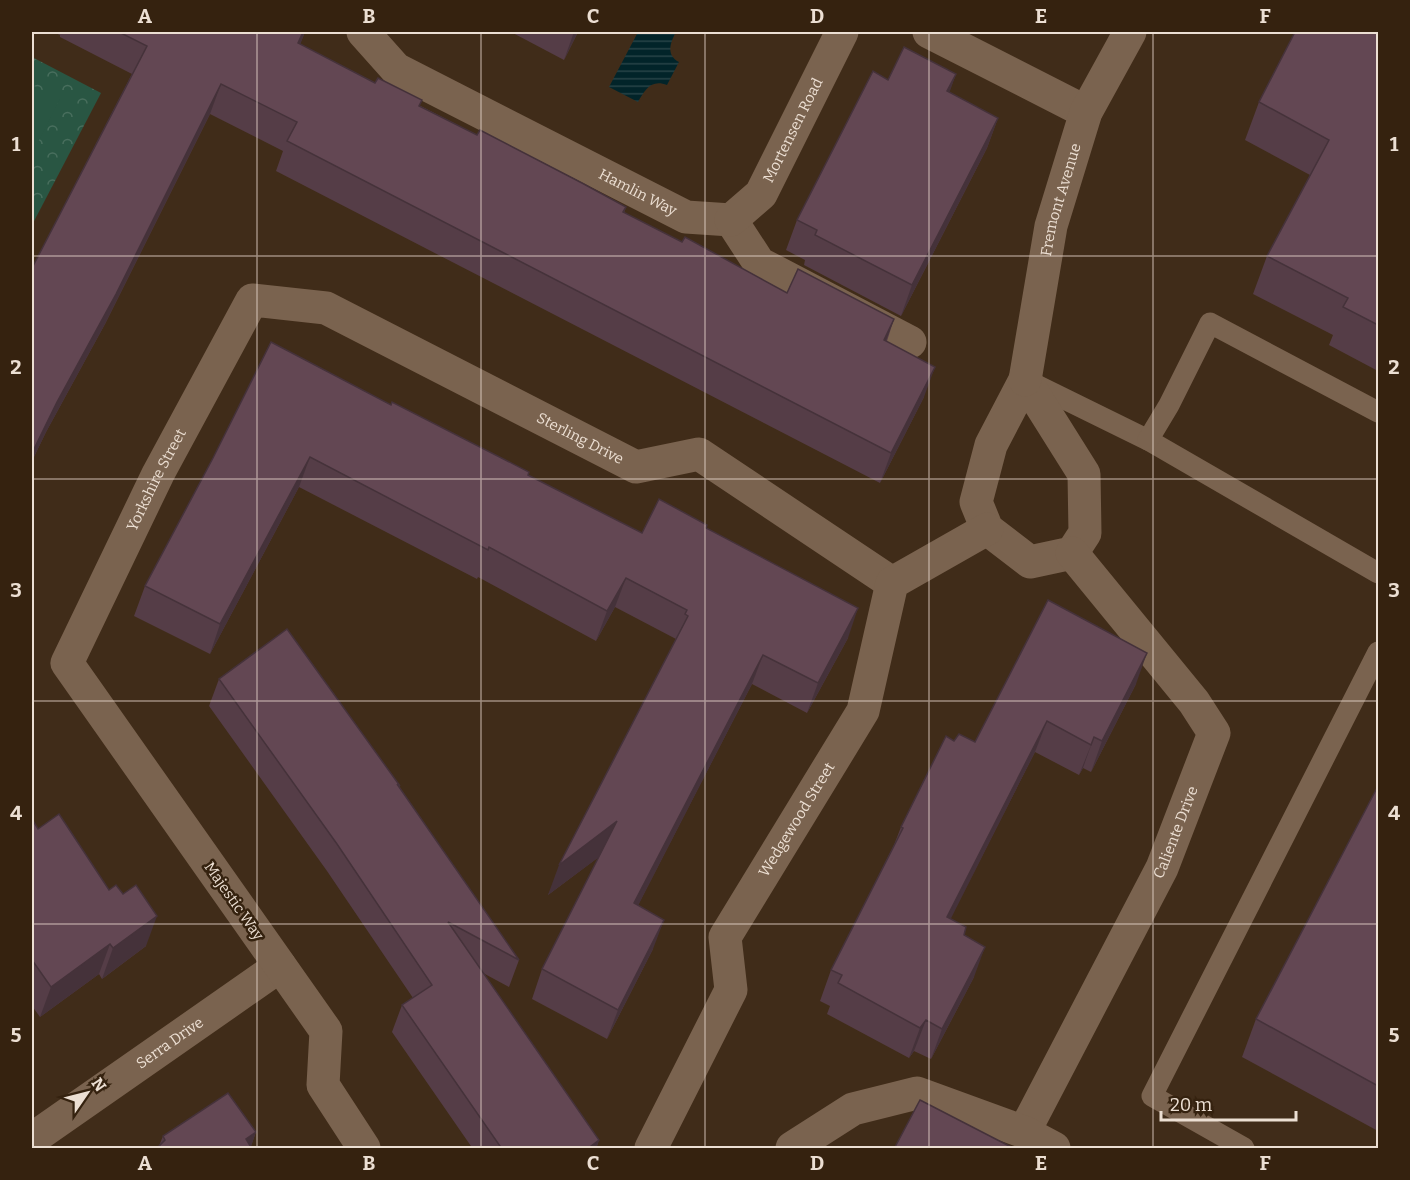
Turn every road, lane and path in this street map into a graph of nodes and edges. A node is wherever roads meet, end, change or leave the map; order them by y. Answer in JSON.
{"nodes":[{"id":1,"x":363,"y":32,"type":"edge"},
{"id":2,"x":842,"y":32,"type":"edge"},
{"id":3,"x":929,"y":32,"type":"edge"},
{"id":4,"x":1130,"y":32,"type":"edge"},
{"id":5,"x":1086,"y":112,"type":"junction"},
{"id":6,"x":731,"y":220,"type":"junction"},
{"id":7,"x":252,"y":300,"type":"joint"},
{"id":8,"x":910,"y":342,"type":"dead end"},
{"id":9,"x":1025,"y":380,"type":"junction"},
{"id":10,"x":1378,"y":412,"type":"edge"},
{"id":11,"x":1148,"y":440,"type":"junction"},
{"id":12,"x":987,"y":529,"type":"junction"},
{"id":13,"x":1072,"y":553,"type":"junction"},
{"id":14,"x":1378,"y":573,"type":"edge"},
{"id":15,"x":892,"y":583,"type":"junction"},
{"id":16,"x":1378,"y":652,"type":"edge"},
{"id":17,"x":67,"y":663,"type":"joint"},
{"id":18,"x":280,"y":966,"type":"junction"},
{"id":19,"x":1024,"y":1132,"type":"junction"},
{"id":20,"x":32,"y":1140,"type":"edge"},
{"id":21,"x":364,"y":1149,"type":"edge"},
{"id":22,"x":651,"y":1149,"type":"edge"},
{"id":23,"x":792,"y":1149,"type":"edge"},
{"id":24,"x":1054,"y":1149,"type":"edge"},
{"id":25,"x":1244,"y":1149,"type":"edge"}],
"edges":[{"from":1,"to":6,"type":"street","name":"Hamlin Way"},
{"from":2,"to":6,"type":"street","name":"Mortensen Road"},
{"from":3,"to":5,"type":"street"},
{"from":4,"to":5,"type":"street","name":"Fremont Avenue"},
{"from":5,"to":9,"type":"street","name":"Fremont Avenue"},
{"from":6,"to":8,"type":"street"},
{"from":7,"to":15,"type":"street","name":"Sterling Drive"},
{"from":7,"to":17,"type":"street","name":"Yorkshire Street"},
{"from":9,"to":11,"type":"lane"},
{"from":9,"to":12,"type":"street","name":"Fremont Avenue"},
{"from":9,"to":13,"type":"street"},
{"from":10,"to":11,"type":"lane"},
{"from":11,"to":14,"type":"lane"},
{"from":12,"to":13,"type":"street"},
{"from":12,"to":15,"type":"street"},
{"from":13,"to":19,"type":"street","name":"Caliente Drive"},
{"from":15,"to":22,"type":"street","name":"Wedgewood Street"},
{"from":16,"to":25,"type":"lane"},
{"from":17,"to":18,"type":"street","name":"Majestic Way"},
{"from":18,"to":20,"type":"street","name":"Serra Drive"},
{"from":18,"to":21,"type":"street","name":"Majestic Way"},
{"from":19,"to":23,"type":"street"},
{"from":19,"to":24,"type":"street"}]}
